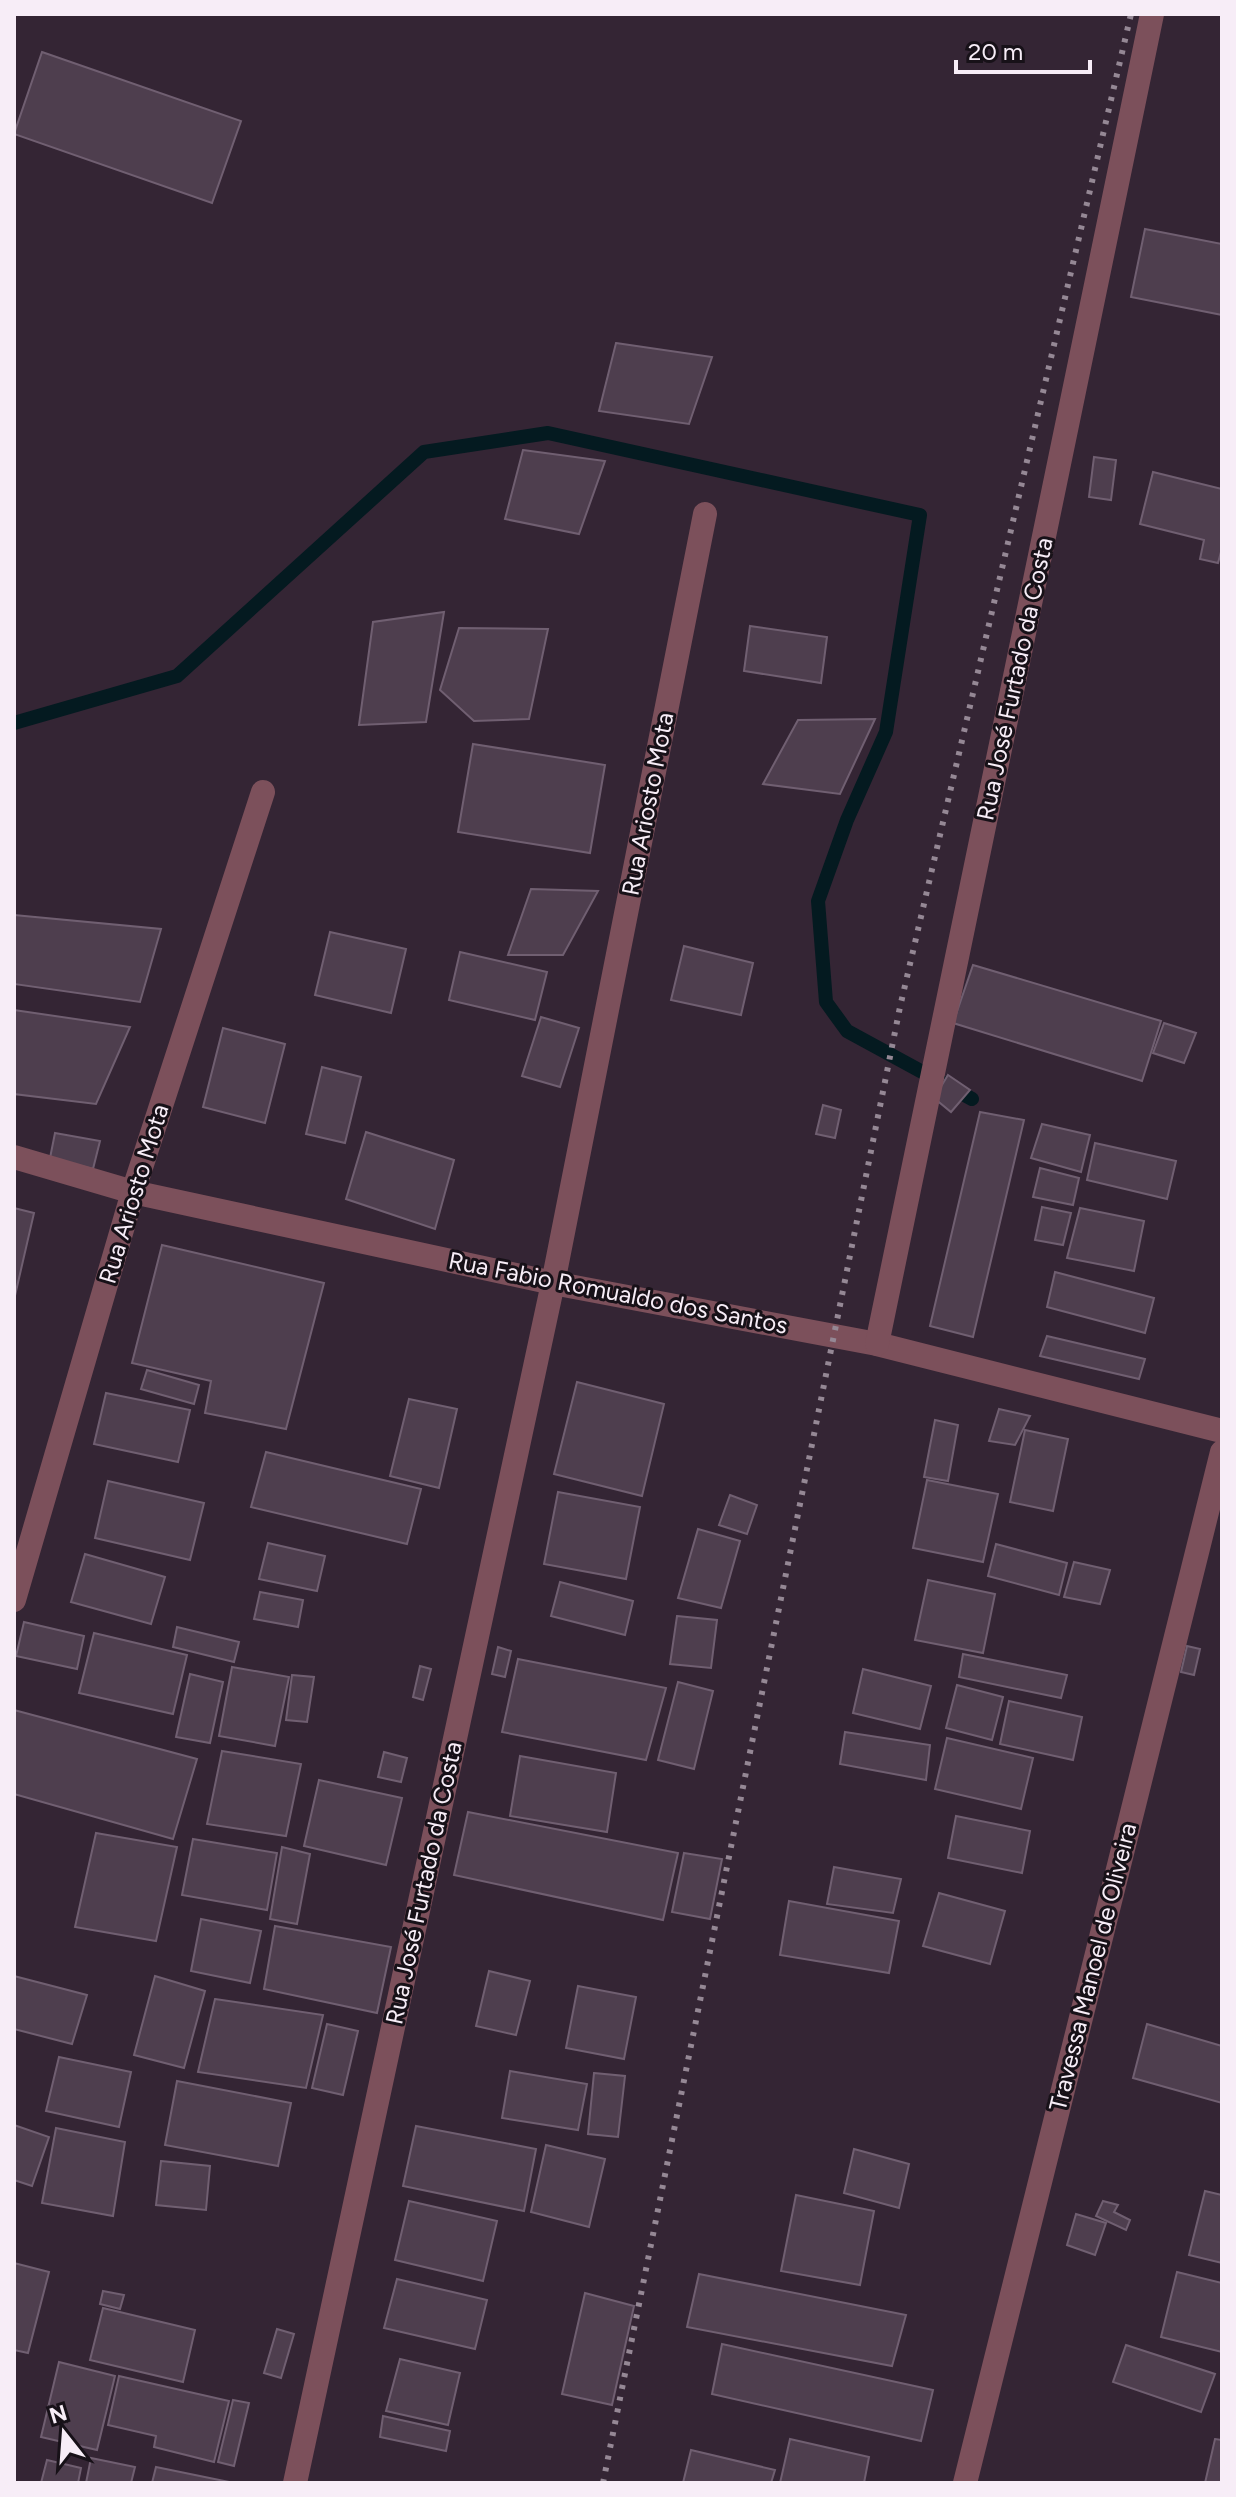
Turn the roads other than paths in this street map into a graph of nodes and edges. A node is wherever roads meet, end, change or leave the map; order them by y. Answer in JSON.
{"nodes":[{"id":1,"x":1152,"y":14,"type":"edge"},
{"id":2,"x":705,"y":514,"type":"dead end"},
{"id":3,"x":263,"y":792,"type":"dead end"},
{"id":4,"x":14,"y":1157,"type":"edge"},
{"id":5,"x":133,"y":1192,"type":"junction"},
{"id":6,"x":553,"y":1283,"type":"junction"},
{"id":7,"x":877,"y":1344,"type":"junction"},
{"id":8,"x":1222,"y":1431,"type":"edge"},
{"id":9,"x":1222,"y":1452,"type":"edge"},
{"id":10,"x":14,"y":1600,"type":"edge"},
{"id":11,"x":295,"y":2483,"type":"edge"},
{"id":12,"x":965,"y":2483,"type":"edge"}],
"edges":[{"from":1,"to":7,"type":"street","name":"Rua José Furtado da Costa"},
{"from":2,"to":6,"type":"street","name":"Rua Ariosto Mota"},
{"from":3,"to":5,"type":"street","name":"Rua Ariosto Mota"},
{"from":4,"to":5,"type":"street","name":"Rua Fabio Romualdo dos Santos"},
{"from":5,"to":6,"type":"street","name":"Rua Fabio Romualdo dos Santos"},
{"from":5,"to":10,"type":"street","name":"Rua Ariosto Mota"},
{"from":6,"to":7,"type":"street","name":"Rua Fabio Romualdo dos Santos"},
{"from":6,"to":11,"type":"street","name":"Rua José Furtado da Costa"},
{"from":7,"to":8,"type":"street","name":"Rua Fabio Romualdo dos Santos"},
{"from":9,"to":12,"type":"street","name":"Travessa Manoel de Oliveira"}]}
